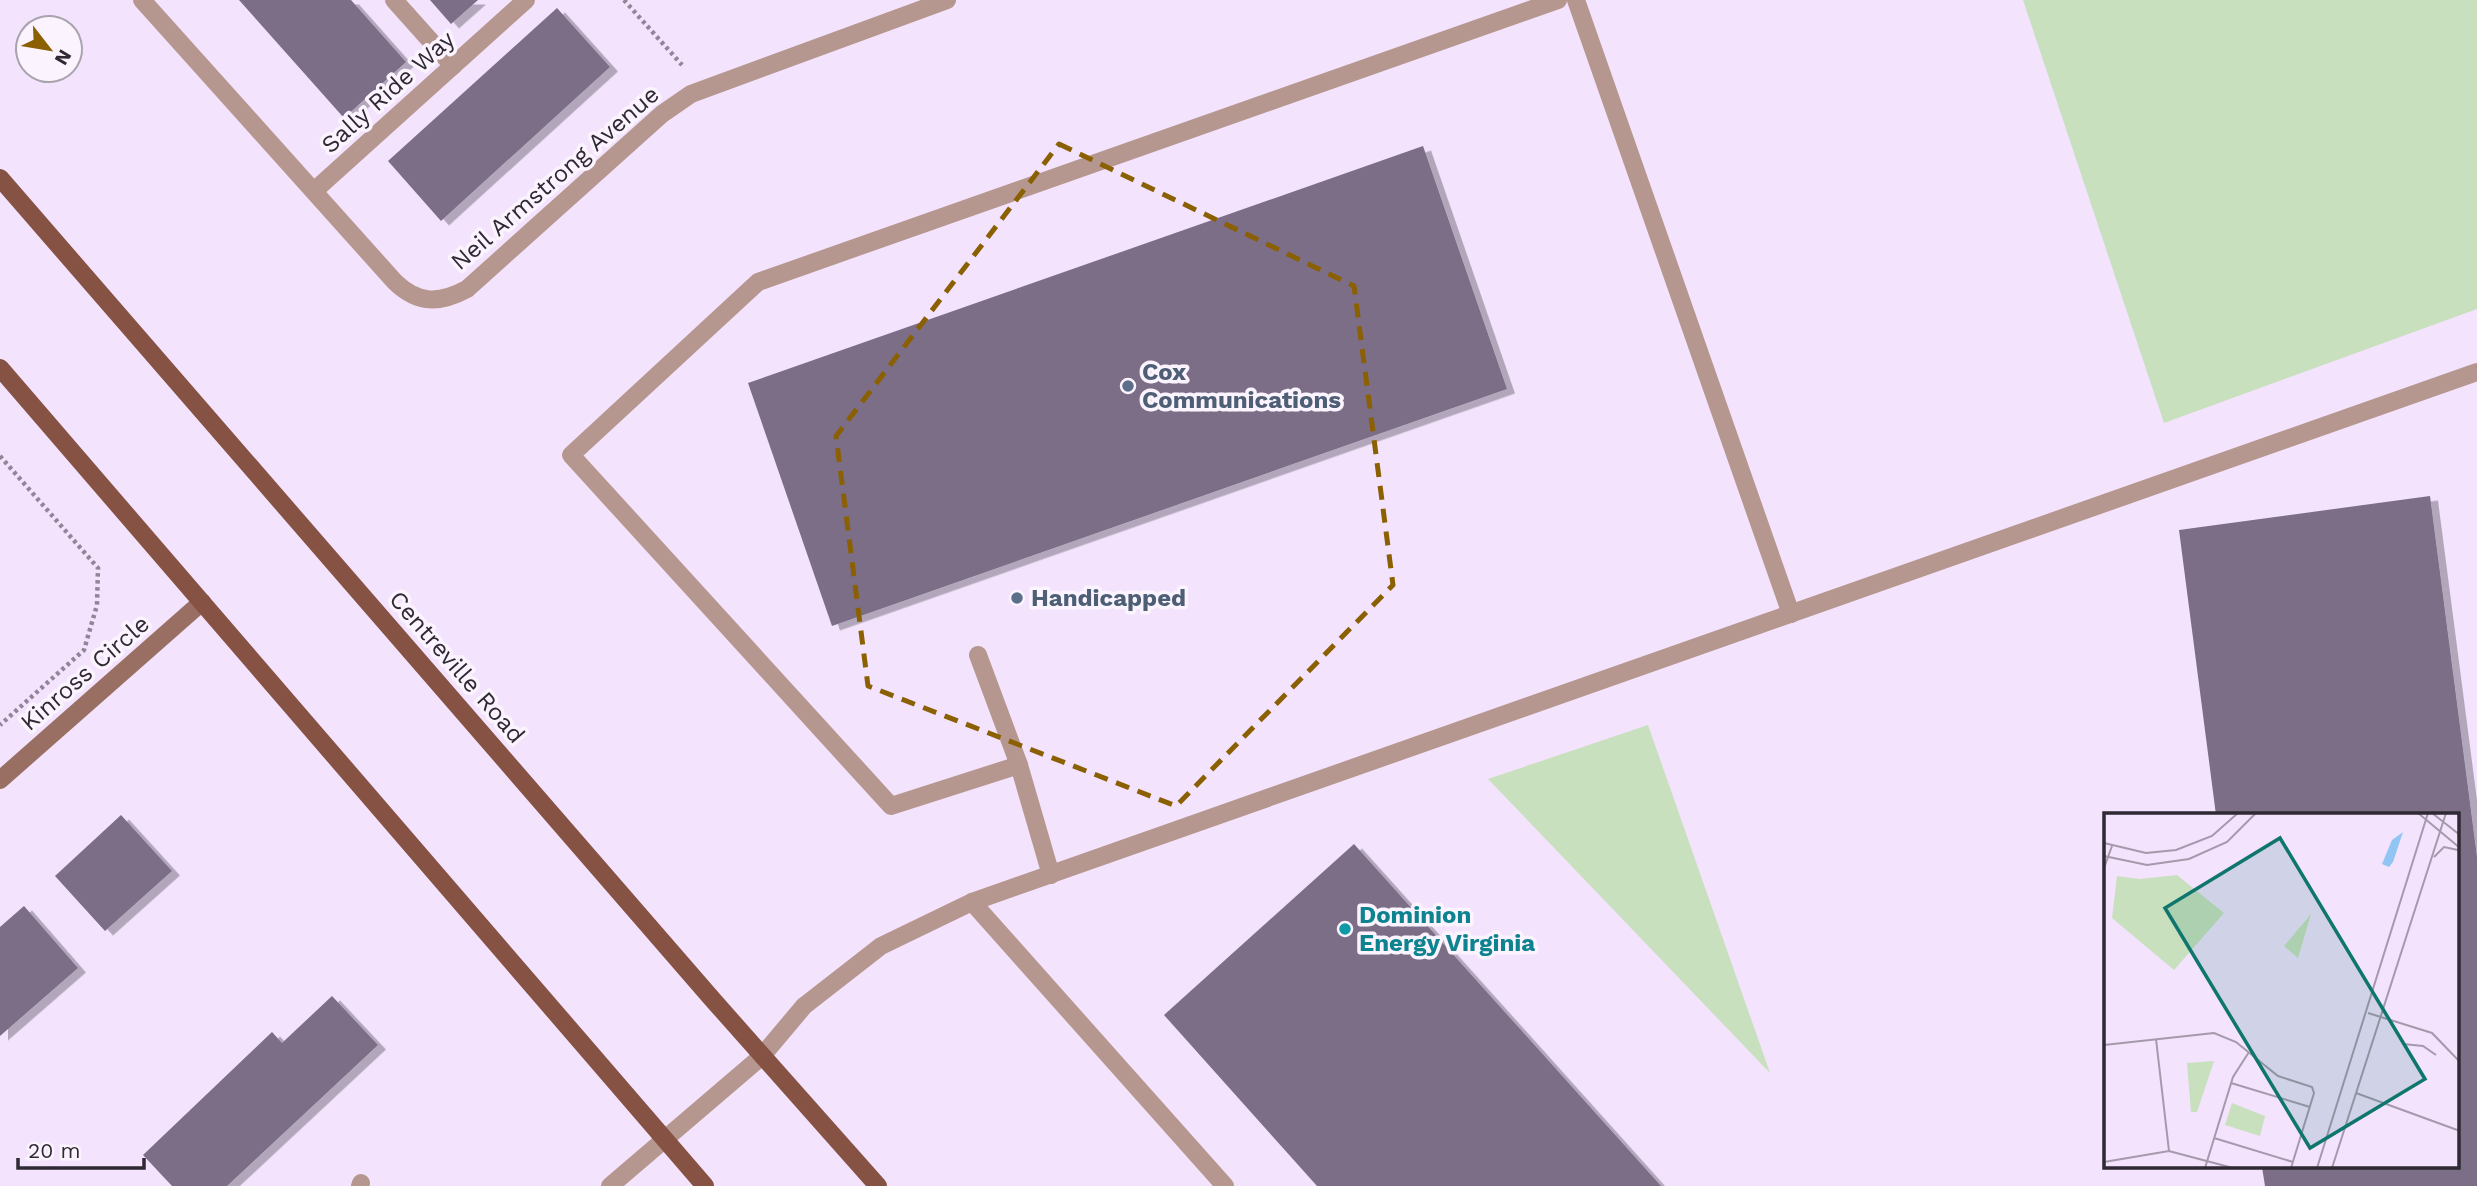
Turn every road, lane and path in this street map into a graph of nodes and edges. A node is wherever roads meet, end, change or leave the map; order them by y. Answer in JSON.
{"nodes":[{"id":1,"x":142,"y":0,"type":"edge"},
{"id":2,"x":394,"y":0,"type":"edge"},
{"id":3,"x":526,"y":0,"type":"edge"},
{"id":4,"x":624,"y":0,"type":"edge"},
{"id":5,"x":947,"y":0,"type":"edge"},
{"id":6,"x":1558,"y":0,"type":"edge"},
{"id":7,"x":1576,"y":0,"type":"edge"},
{"id":8,"x":453,"y":66,"type":"junction"},
{"id":9,"x":702,"y":88,"type":"junction"},
{"id":10,"x":0,"y":178,"type":"edge"},
{"id":11,"x":314,"y":191,"type":"junction"},
{"id":12,"x":0,"y":368,"type":"edge"},
{"id":13,"x":2477,"y":372,"type":"edge"},
{"id":14,"x":0,"y":456,"type":"edge"},
{"id":15,"x":202,"y":602,"type":"junction"},
{"id":16,"x":1791,"y":614,"type":"junction"},
{"id":17,"x":978,"y":655,"type":"dead end"},
{"id":18,"x":0,"y":725,"type":"edge"},
{"id":19,"x":1019,"y":765,"type":"junction"},
{"id":20,"x":0,"y":780,"type":"edge"},
{"id":21,"x":1051,"y":875,"type":"junction"},
{"id":22,"x":972,"y":902,"type":"junction"},
{"id":23,"x":762,"y":1056,"type":"junction"},
{"id":24,"x":664,"y":1138,"type":"junction"},
{"id":25,"x":610,"y":1186,"type":"edge"},
{"id":26,"x":705,"y":1186,"type":"edge"},
{"id":27,"x":878,"y":1186,"type":"edge"},
{"id":28,"x":1225,"y":1186,"type":"edge"}],
"edges":[{"from":1,"to":11,"type":"street","name":"Neil Armstrong Avenue"},
{"from":2,"to":8,"type":"street"},
{"from":3,"to":8,"type":"street","name":"Sally Ride Way"},
{"from":4,"to":9,"type":"path"},
{"from":5,"to":9,"type":"street","name":"Neil Armstrong Avenue"},
{"from":6,"to":19,"type":"street"},
{"from":7,"to":16,"type":"street"},
{"from":8,"to":11,"type":"street","name":"Sally Ride Way"},
{"from":9,"to":11,"type":"street","name":"Neil Armstrong Avenue"},
{"from":10,"to":23,"type":"main road","name":"Centreville Road"},
{"from":12,"to":15,"type":"main road"},
{"from":13,"to":16,"type":"street"},
{"from":14,"to":18,"type":"path"},
{"from":15,"to":20,"type":"street","name":"Kinross Circle"},
{"from":15,"to":24,"type":"main road"},
{"from":16,"to":21,"type":"street"},
{"from":17,"to":19,"type":"street"},
{"from":19,"to":21,"type":"street"},
{"from":21,"to":22,"type":"street"},
{"from":22,"to":23,"type":"street"},
{"from":22,"to":28,"type":"street"},
{"from":23,"to":24,"type":"street"},
{"from":23,"to":27,"type":"main road","name":"Centreville Road"},
{"from":24,"to":25,"type":"street"},
{"from":24,"to":26,"type":"main road"}]}
